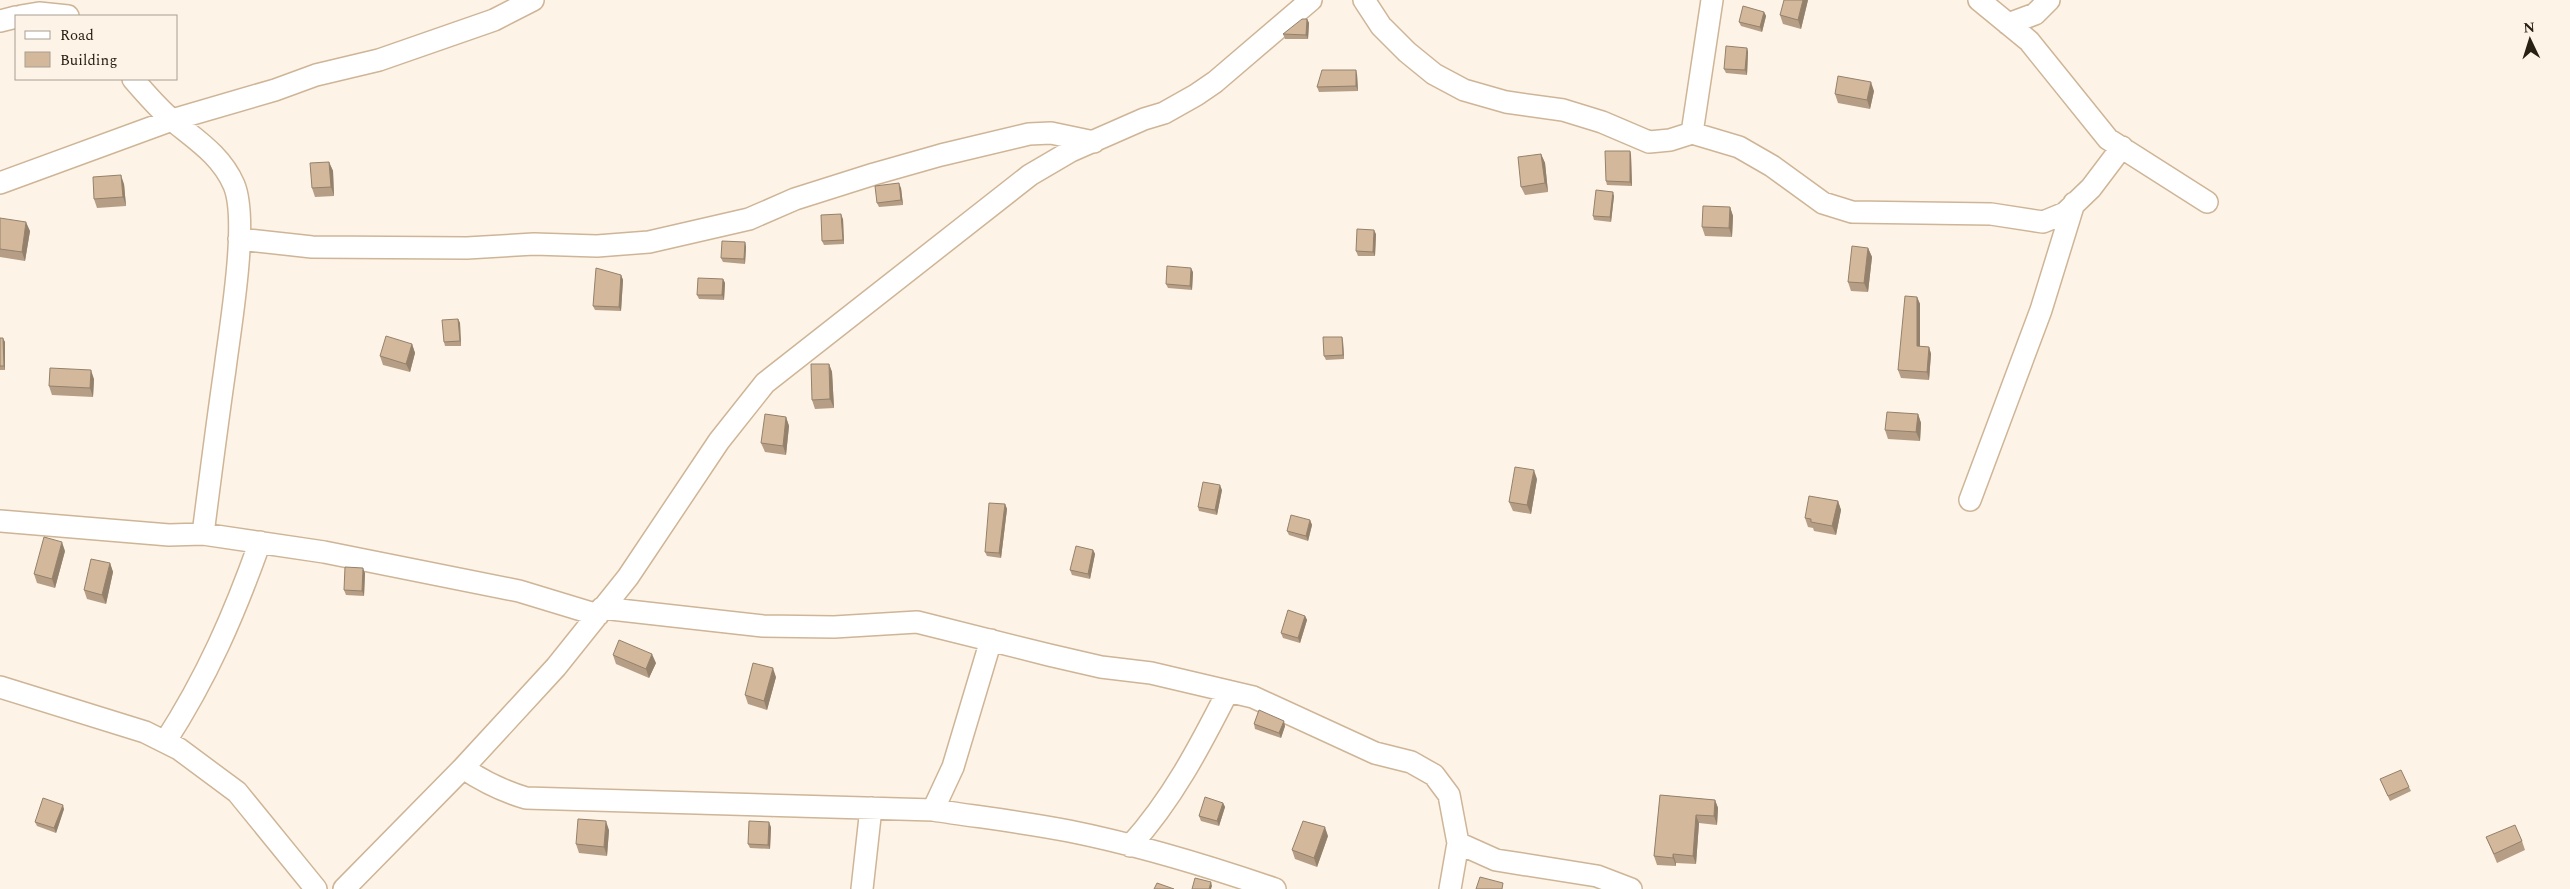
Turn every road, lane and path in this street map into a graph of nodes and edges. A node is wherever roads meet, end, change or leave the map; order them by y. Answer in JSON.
{"nodes":[{"id":1,"x":533,"y":0,"type":"edge"},
{"id":2,"x":1311,"y":0,"type":"edge"},
{"id":3,"x":1364,"y":0,"type":"edge"},
{"id":4,"x":1712,"y":0,"type":"edge"},
{"id":5,"x":1978,"y":0,"type":"edge"},
{"id":6,"x":2049,"y":0,"type":"edge"},
{"id":7,"x":27,"y":15,"type":"edge"},
{"id":8,"x":58,"y":15,"type":"edge"},
{"id":9,"x":15,"y":17,"type":"edge"},
{"id":10,"x":0,"y":21,"type":"edge"},
{"id":11,"x":2008,"y":24,"type":"junction"},
{"id":12,"x":134,"y":80,"type":"edge"},
{"id":13,"x":172,"y":120,"type":"junction"},
{"id":14,"x":1692,"y":132,"type":"junction"},
{"id":15,"x":1094,"y":142,"type":"junction"},
{"id":16,"x":2122,"y":146,"type":"junction"},
{"id":17,"x":0,"y":183,"type":"edge"},
{"id":18,"x":2206,"y":202,"type":"dead end"},
{"id":19,"x":2074,"y":203,"type":"junction"},
{"id":20,"x":239,"y":239,"type":"junction"},
{"id":21,"x":1970,"y":500,"type":"dead end"},
{"id":22,"x":0,"y":521,"type":"edge"},
{"id":23,"x":204,"y":534,"type":"junction"},
{"id":24,"x":260,"y":542,"type":"junction"},
{"id":25,"x":600,"y":611,"type":"junction"},
{"id":26,"x":991,"y":640,"type":"junction"},
{"id":27,"x":0,"y":687,"type":"edge"},
{"id":28,"x":1228,"y":691,"type":"junction"},
{"id":29,"x":164,"y":742,"type":"junction"},
{"id":30,"x":463,"y":768,"type":"junction"},
{"id":31,"x":872,"y":808,"type":"junction"},
{"id":32,"x":933,"y":810,"type":"junction"},
{"id":33,"x":1458,"y":843,"type":"junction"},
{"id":34,"x":1130,"y":846,"type":"junction"},
{"id":35,"x":316,"y":889,"type":"edge"},
{"id":36,"x":344,"y":889,"type":"edge"},
{"id":37,"x":862,"y":889,"type":"edge"},
{"id":38,"x":1275,"y":889,"type":"edge"},
{"id":39,"x":1450,"y":889,"type":"edge"},
{"id":40,"x":1631,"y":889,"type":"edge"}],
"edges":[{"from":1,"to":13,"type":"street"},
{"from":2,"to":15,"type":"street"},
{"from":3,"to":14,"type":"street"},
{"from":4,"to":14,"type":"street"},
{"from":5,"to":11,"type":"street"},
{"from":6,"to":11,"type":"street"},
{"from":7,"to":8,"type":"street"},
{"from":9,"to":10,"type":"street"},
{"from":11,"to":16,"type":"street"},
{"from":12,"to":13,"type":"street"},
{"from":13,"to":17,"type":"street"},
{"from":13,"to":20,"type":"street"},
{"from":14,"to":19,"type":"street"},
{"from":15,"to":20,"type":"street"},
{"from":15,"to":25,"type":"street"},
{"from":16,"to":18,"type":"street"},
{"from":16,"to":19,"type":"street"},
{"from":19,"to":21,"type":"street"},
{"from":20,"to":23,"type":"street"},
{"from":22,"to":23,"type":"street"},
{"from":23,"to":24,"type":"street"},
{"from":24,"to":25,"type":"street"},
{"from":24,"to":29,"type":"street"},
{"from":25,"to":26,"type":"street"},
{"from":25,"to":30,"type":"street"},
{"from":26,"to":28,"type":"street"},
{"from":26,"to":32,"type":"street"},
{"from":27,"to":29,"type":"street"},
{"from":28,"to":33,"type":"street"},
{"from":28,"to":34,"type":"street"},
{"from":29,"to":35,"type":"street"},
{"from":30,"to":31,"type":"street"},
{"from":30,"to":36,"type":"street"},
{"from":31,"to":32,"type":"street"},
{"from":31,"to":37,"type":"street"},
{"from":32,"to":34,"type":"street"},
{"from":33,"to":39,"type":"street"},
{"from":33,"to":40,"type":"street"},
{"from":34,"to":38,"type":"street"}]}
